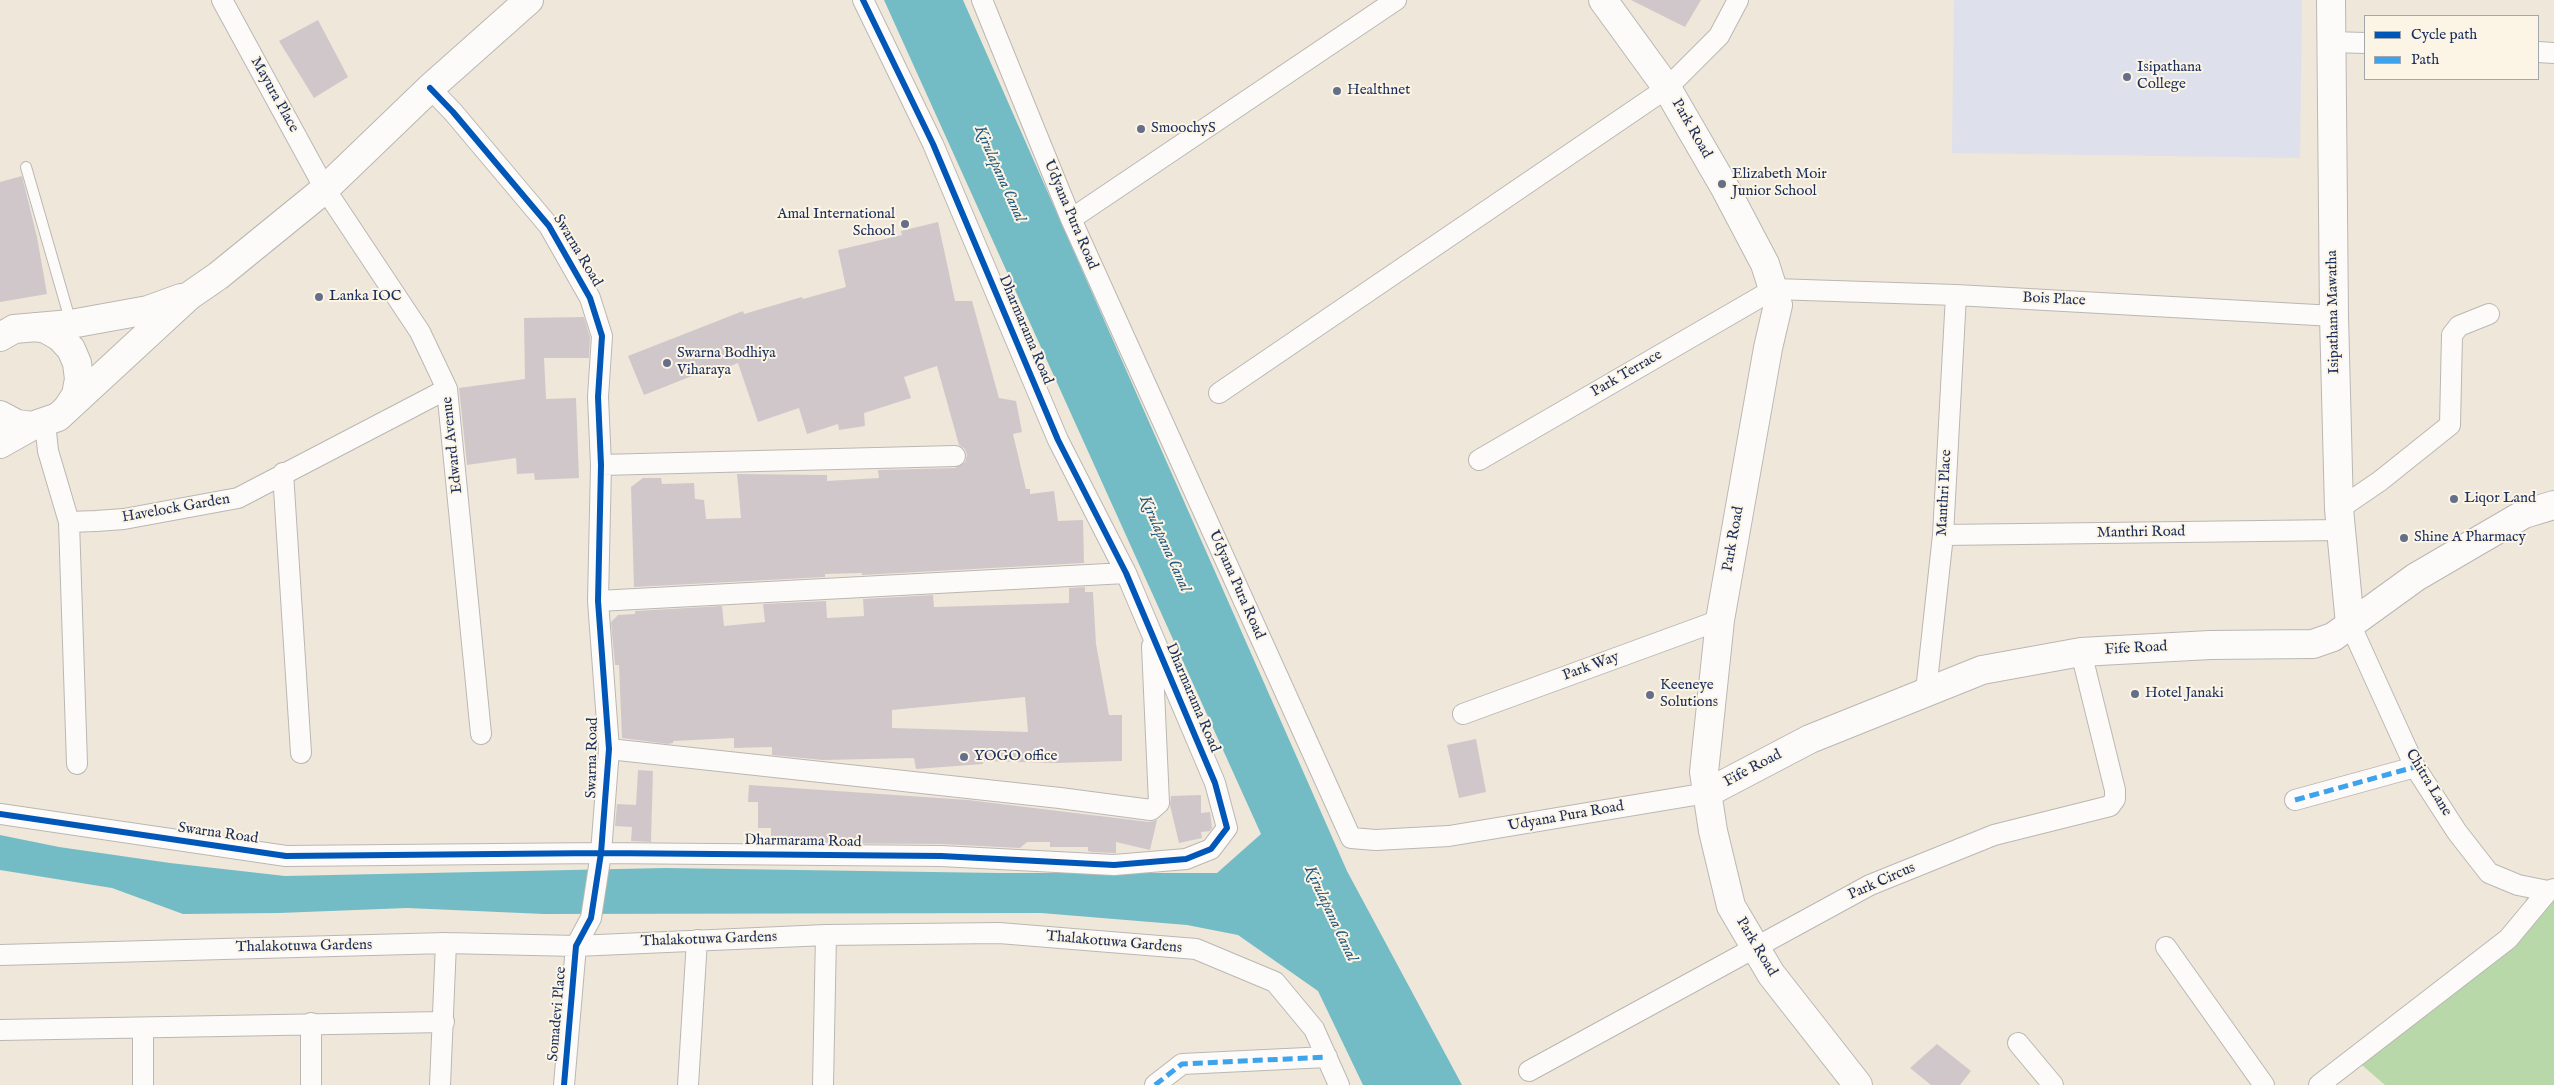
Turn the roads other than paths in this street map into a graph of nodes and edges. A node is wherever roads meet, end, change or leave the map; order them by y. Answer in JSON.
{"nodes":[{"id":1,"x":222,"y":0,"type":"edge"},
{"id":2,"x":529,"y":0,"type":"edge"},
{"id":3,"x":863,"y":0,"type":"edge"},
{"id":4,"x":982,"y":0,"type":"edge"},
{"id":5,"x":1396,"y":0,"type":"edge"},
{"id":6,"x":1603,"y":0,"type":"edge"},
{"id":7,"x":1738,"y":0,"type":"edge"},
{"id":8,"x":2331,"y":0,"type":"edge"},
{"id":9,"x":2331,"y":42,"type":"junction"},
{"id":10,"x":2364,"y":44,"type":"edge"},
{"id":11,"x":2539,"y":52,"type":"edge"},
{"id":12,"x":2554,"y":53,"type":"edge"},
{"id":13,"x":430,"y":88,"type":"junction"},
{"id":14,"x":1667,"y":88,"type":"junction"},
{"id":15,"x":26,"y":167,"type":"dead end"},
{"id":16,"x":325,"y":189,"type":"junction"},
{"id":17,"x":1070,"y":219,"type":"junction"},
{"id":18,"x":1774,"y":289,"type":"junction"},
{"id":19,"x":1956,"y":295,"type":"junction"},
{"id":20,"x":189,"y":296,"type":"junction"},
{"id":21,"x":2489,"y":314,"type":"dead end"},
{"id":22,"x":2334,"y":316,"type":"junction"},
{"id":23,"x":71,"y":324,"type":"junction"},
{"id":24,"x":30,"y":327,"type":"junction"},
{"id":25,"x":0,"y":337,"type":"edge"},
{"id":26,"x":447,"y":389,"type":"junction"},
{"id":27,"x":1219,"y":393,"type":"dead end"},
{"id":28,"x":0,"y":415,"type":"edge"},
{"id":29,"x":48,"y":419,"type":"junction"},
{"id":30,"x":0,"y":444,"type":"edge"},
{"id":31,"x":955,"y":456,"type":"dead end"},
{"id":32,"x":1480,"y":460,"type":"dead end"},
{"id":33,"x":602,"y":465,"type":"junction"},
{"id":34,"x":283,"y":473,"type":"junction"},
{"id":35,"x":2554,"y":505,"type":"edge"},
{"id":36,"x":2340,"y":519,"type":"junction"},
{"id":37,"x":70,"y":522,"type":"junction"},
{"id":38,"x":1943,"y":535,"type":"junction"},
{"id":39,"x":1126,"y":573,"type":"junction"},
{"id":40,"x":598,"y":601,"type":"junction"},
{"id":41,"x":1720,"y":620,"type":"junction"},
{"id":42,"x":2350,"y":624,"type":"junction"},
{"id":43,"x":1151,"y":633,"type":"junction"},
{"id":44,"x":2081,"y":652,"type":"junction"},
{"id":45,"x":1926,"y":691,"type":"junction"},
{"id":46,"x":1463,"y":714,"type":"dead end"},
{"id":47,"x":481,"y":734,"type":"dead end"},
{"id":48,"x":609,"y":749,"type":"junction"},
{"id":49,"x":301,"y":753,"type":"dead end"},
{"id":50,"x":77,"y":764,"type":"dead end"},
{"id":51,"x":2415,"y":767,"type":"junction"},
{"id":52,"x":1707,"y":793,"type":"junction"},
{"id":53,"x":2295,"y":800,"type":"dead end"},
{"id":54,"x":0,"y":814,"type":"edge"},
{"id":55,"x":601,"y":853,"type":"junction"},
{"id":56,"x":2551,"y":890,"type":"edge"},
{"id":57,"x":826,"y":935,"type":"junction"},
{"id":58,"x":697,"y":940,"type":"junction"},
{"id":59,"x":446,"y":943,"type":"junction"},
{"id":60,"x":576,"y":946,"type":"junction"},
{"id":61,"x":2166,"y":946,"type":"dead end"},
{"id":62,"x":1755,"y":949,"type":"junction"},
{"id":63,"x":7,"y":955,"type":"edge"},
{"id":64,"x":444,"y":1022,"type":"junction"},
{"id":65,"x":311,"y":1024,"type":"junction"},
{"id":66,"x":143,"y":1028,"type":"junction"},
{"id":67,"x":0,"y":1030,"type":"edge"},
{"id":68,"x":2018,"y":1043,"type":"dead end"},
{"id":69,"x":1326,"y":1057,"type":"junction"},
{"id":70,"x":1529,"y":1071,"type":"dead end"},
{"id":71,"x":143,"y":1085,"type":"edge"},
{"id":72,"x":312,"y":1085,"type":"edge"},
{"id":73,"x":440,"y":1085,"type":"edge"},
{"id":74,"x":564,"y":1085,"type":"edge"},
{"id":75,"x":688,"y":1085,"type":"edge"},
{"id":76,"x":823,"y":1085,"type":"edge"},
{"id":77,"x":1155,"y":1085,"type":"edge"},
{"id":78,"x":1339,"y":1085,"type":"edge"},
{"id":79,"x":1858,"y":1085,"type":"edge"},
{"id":80,"x":2053,"y":1085,"type":"edge"},
{"id":81,"x":2264,"y":1085,"type":"edge"},
{"id":82,"x":2319,"y":1085,"type":"edge"}],
"edges":[{"from":1,"to":16,"type":"street","name":"Mayura Place"},
{"from":2,"to":13,"type":"main road"},
{"from":3,"to":39,"type":"street","name":"Dharmarama Road"},
{"from":4,"to":17,"type":"street","name":"Udyana Pura Road"},
{"from":5,"to":17,"type":"street"},
{"from":6,"to":14,"type":"main road","name":"Park Road"},
{"from":7,"to":14,"type":"street"},
{"from":8,"to":9,"type":"main road","name":"Isipathana Mawatha"},
{"from":9,"to":10,"type":"street"},
{"from":9,"to":22,"type":"main road","name":"Isipathana Mawatha"},
{"from":11,"to":12,"type":"street"},
{"from":13,"to":16,"type":"main road"},
{"from":13,"to":33,"type":"street","name":"Swarna Road"},
{"from":14,"to":18,"type":"main road","name":"Park Road"},
{"from":14,"to":27,"type":"street"},
{"from":15,"to":23,"type":"lane"},
{"from":16,"to":20,"type":"main road"},
{"from":16,"to":26,"type":"street","name":"Edward Avenue"},
{"from":17,"to":52,"type":"street","name":"Udyana Pura Road"},
{"from":18,"to":19,"type":"street","name":"Bois Place"},
{"from":18,"to":32,"type":"street","name":"Park Terrace"},
{"from":18,"to":41,"type":"main road","name":"Park Road"},
{"from":19,"to":22,"type":"street","name":"Bois Place"},
{"from":19,"to":38,"type":"street","name":"Manthri Place"},
{"from":20,"to":23,"type":"main road"},
{"from":20,"to":29,"type":"main road"},
{"from":21,"to":36,"type":"street"},
{"from":22,"to":36,"type":"main road","name":"Isipathana Mawatha"},
{"from":23,"to":24,"type":"main road"},
{"from":24,"to":25,"type":"main road"},
{"from":24,"to":29,"type":"main road"},
{"from":26,"to":34,"type":"street","name":"Havelock Garden"},
{"from":26,"to":47,"type":"street","name":"Edward Avenue"},
{"from":28,"to":29,"type":"main road"},
{"from":29,"to":30,"type":"main road"},
{"from":29,"to":37,"type":"street"},
{"from":31,"to":33,"type":"street"},
{"from":33,"to":40,"type":"street","name":"Swarna Road"},
{"from":34,"to":37,"type":"street","name":"Havelock Garden"},
{"from":34,"to":49,"type":"street"},
{"from":35,"to":42,"type":"main road","name":"Fife Road"},
{"from":36,"to":38,"type":"street","name":"Manthri Road"},
{"from":36,"to":42,"type":"main road","name":"Isipathana Mawatha"},
{"from":37,"to":50,"type":"street"},
{"from":38,"to":45,"type":"street","name":"Manthri Place"},
{"from":39,"to":40,"type":"street"},
{"from":39,"to":43,"type":"street","name":"Dharmarama Road"},
{"from":40,"to":48,"type":"street","name":"Swarna Road"},
{"from":41,"to":46,"type":"street","name":"Park Way"},
{"from":41,"to":52,"type":"main road","name":"Park Road"},
{"from":42,"to":44,"type":"main road","name":"Fife Road"},
{"from":42,"to":51,"type":"street","name":"Chitra Lane"},
{"from":43,"to":48,"type":"street"},
{"from":43,"to":55,"type":"street","name":"Dharmarama Road"},
{"from":44,"to":45,"type":"main road","name":"Fife Road"},
{"from":44,"to":62,"type":"street","name":"Park Circus"},
{"from":45,"to":52,"type":"main road","name":"Fife Road"},
{"from":48,"to":55,"type":"street","name":"Swarna Road"},
{"from":51,"to":53,"type":"street"},
{"from":51,"to":56,"type":"street","name":"Chitra Lane"},
{"from":52,"to":62,"type":"main road","name":"Park Road"},
{"from":54,"to":55,"type":"street","name":"Swarna Road"},
{"from":55,"to":60,"type":"street"},
{"from":56,"to":82,"type":"street"},
{"from":57,"to":58,"type":"street","name":"Thalakotuwa Gardens"},
{"from":57,"to":69,"type":"street","name":"Thalakotuwa Gardens"},
{"from":57,"to":76,"type":"street"},
{"from":58,"to":60,"type":"street","name":"Thalakotuwa Gardens"},
{"from":58,"to":75,"type":"street"},
{"from":59,"to":60,"type":"street","name":"Thalakotuwa Gardens"},
{"from":59,"to":63,"type":"street","name":"Thalakotuwa Gardens"},
{"from":59,"to":64,"type":"street"},
{"from":60,"to":74,"type":"street","name":"Somadevi Place"},
{"from":61,"to":81,"type":"street"},
{"from":62,"to":70,"type":"street","name":"Park Circus"},
{"from":62,"to":79,"type":"main road","name":"Park Road"},
{"from":64,"to":65,"type":"street"},
{"from":64,"to":73,"type":"street"},
{"from":65,"to":66,"type":"street"},
{"from":65,"to":72,"type":"street"},
{"from":66,"to":67,"type":"street"},
{"from":66,"to":71,"type":"street"},
{"from":68,"to":80,"type":"street"},
{"from":69,"to":77,"type":"street"},
{"from":69,"to":78,"type":"street","name":"Thalakotuwa Gardens"}]}
